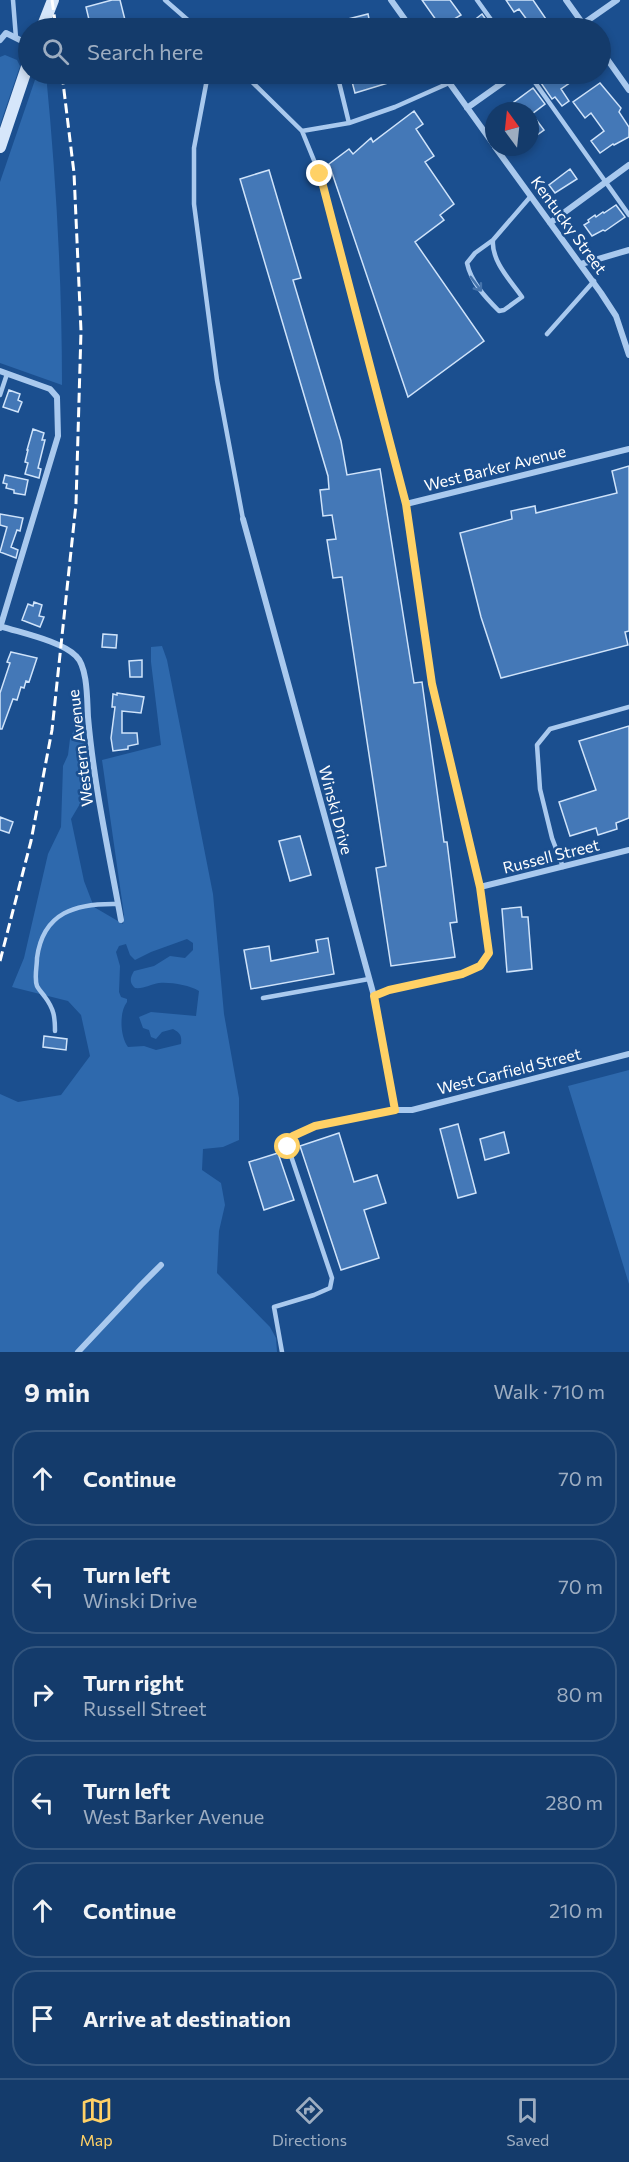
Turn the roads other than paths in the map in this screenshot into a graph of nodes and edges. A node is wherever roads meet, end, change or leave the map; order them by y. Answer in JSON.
{"nodes":[{"id":1,"x":13,"y":0,"type":"edge"},
{"id":2,"x":53,"y":0,"type":"edge"},
{"id":3,"x":165,"y":0,"type":"edge"},
{"id":4,"x":391,"y":0,"type":"edge"},
{"id":5,"x":477,"y":0,"type":"edge"},
{"id":6,"x":566,"y":0,"type":"edge"},
{"id":7,"x":617,"y":0,"type":"edge"},
{"id":8,"x":46,"y":18,"type":"edge"},
{"id":9,"x":186,"y":18,"type":"edge"},
{"id":10,"x":403,"y":18,"type":"edge"},
{"id":11,"x":490,"y":18,"type":"edge"},
{"id":12,"x":577,"y":18,"type":"edge"},
{"id":13,"x":594,"y":18,"type":"edge"},
{"id":14,"x":16,"y":38,"type":"joint"},
{"id":15,"x":0,"y":40,"type":"edge"},
{"id":16,"x":611,"y":65,"type":"edge"},
{"id":17,"x":21,"y":84,"type":"edge"},
{"id":18,"x":206,"y":84,"type":"edge"},
{"id":19,"x":254,"y":84,"type":"edge"},
{"id":20,"x":339,"y":84,"type":"edge"},
{"id":21,"x":447,"y":84,"type":"edge"},
{"id":22,"x":450,"y":84,"type":"edge"},
{"id":23,"x":501,"y":84,"type":"edge"},
{"id":24,"x":536,"y":84,"type":"edge"},
{"id":25,"x":629,"y":90,"type":"edge"},
{"id":26,"x":467,"y":108,"type":"junction"},
{"id":27,"x":349,"y":123,"type":"junction"},
{"id":28,"x":302,"y":131,"type":"junction"},
{"id":29,"x":485,"y":132,"type":"edge"},
{"id":30,"x":0,"y":147,"type":"edge"},
{"id":31,"x":502,"y":156,"type":"edge"},
{"id":32,"x":629,"y":165,"type":"edge"},
{"id":33,"x":607,"y":181,"type":"junction"},
{"id":34,"x":531,"y":196,"type":"junction"},
{"id":35,"x":629,"y":215,"type":"edge"},
{"id":36,"x":550,"y":223,"type":"junction"},
{"id":37,"x":493,"y":240,"type":"junction"},
{"id":38,"x":629,"y":250,"type":"edge"},
{"id":39,"x":581,"y":264,"type":"junction"},
{"id":40,"x":594,"y":281,"type":"junction"},
{"id":41,"x":547,"y":334,"type":"dead end"},
{"id":42,"x":629,"y":355,"type":"edge"},
{"id":43,"x":0,"y":371,"type":"edge"},
{"id":44,"x":7,"y":374,"type":"junction"},
{"id":45,"x":0,"y":395,"type":"edge"},
{"id":46,"x":629,"y":449,"type":"edge"},
{"id":47,"x":406,"y":504,"type":"junction"},
{"id":48,"x":243,"y":519,"type":"joint"},
{"id":49,"x":0,"y":627,"type":"edge"},
{"id":50,"x":629,"y":707,"type":"edge"},
{"id":51,"x":629,"y":850,"type":"edge"},
{"id":52,"x":563,"y":868,"type":"junction"},
{"id":53,"x":480,"y":887,"type":"junction"},
{"id":54,"x":118,"y":904,"type":"junction"},
{"id":55,"x":121,"y":920,"type":"dead end"},
{"id":56,"x":369,"y":979,"type":"junction"},
{"id":57,"x":374,"y":996,"type":"junction"},
{"id":58,"x":263,"y":998,"type":"dead end"},
{"id":59,"x":55,"y":1031,"type":"dead end"},
{"id":60,"x":629,"y":1054,"type":"edge"},
{"id":61,"x":395,"y":1110,"type":"junction"},
{"id":62,"x":161,"y":1265,"type":"dead end"},
{"id":63,"x":78,"y":1352,"type":"edge"},
{"id":64,"x":282,"y":1352,"type":"edge"}],
"edges":[{"from":1,"to":14,"type":"lane"},
{"from":2,"to":8,"type":"street"},
{"from":3,"to":9,"type":"lane"},
{"from":4,"to":10,"type":"street"},
{"from":5,"to":11,"type":"lane"},
{"from":6,"to":12,"type":"street"},
{"from":7,"to":13,"type":"street"},
{"from":14,"to":15,"type":"street"},
{"from":16,"to":25,"type":"street"},
{"from":17,"to":30,"type":"street"},
{"from":18,"to":48,"type":"lane"},
{"from":19,"to":28,"type":"lane"},
{"from":20,"to":27,"type":"lane"},
{"from":21,"to":27,"type":"lane"},
{"from":22,"to":26,"type":"street","name":"Kentucky Street"},
{"from":23,"to":26,"type":"street"},
{"from":24,"to":33,"type":"lane"},
{"from":26,"to":29,"type":"street","name":"Kentucky Street"},
{"from":27,"to":28,"type":"lane"},
{"from":28,"to":47,"type":"lane"},
{"from":31,"to":34,"type":"street","name":"Kentucky Street"},
{"from":32,"to":33,"type":"street"},
{"from":33,"to":35,"type":"lane"},
{"from":33,"to":36,"type":"street"},
{"from":34,"to":36,"type":"street","name":"Kentucky Street"},
{"from":34,"to":37,"type":"lane"},
{"from":36,"to":39,"type":"street","name":"Kentucky Street"},
{"from":37,"to":37,"type":"lane","one_way":true},
{"from":38,"to":39,"type":"street"},
{"from":39,"to":40,"type":"street","name":"Kentucky Street"},
{"from":40,"to":41,"type":"lane"},
{"from":40,"to":42,"type":"street","name":"Kentucky Street"},
{"from":43,"to":44,"type":"street"},
{"from":44,"to":45,"type":"lane"},
{"from":44,"to":49,"type":"street"},
{"from":46,"to":47,"type":"street","name":"West Barker Avenue"},
{"from":47,"to":53,"type":"street","name":"West Barker Avenue"},
{"from":48,"to":56,"type":"street","name":"Winski Drive"},
{"from":49,"to":54,"type":"street","name":"Western Avenue"},
{"from":50,"to":52,"type":"lane"},
{"from":51,"to":52,"type":"street","name":"Russell Street"},
{"from":52,"to":53,"type":"street","name":"Russell Street"},
{"from":53,"to":57,"type":"street","name":"West Barker Avenue"},
{"from":54,"to":55,"type":"street","name":"Western Avenue"},
{"from":54,"to":59,"type":"lane"},
{"from":56,"to":57,"type":"street","name":"Winski Drive"},
{"from":56,"to":58,"type":"lane"},
{"from":57,"to":61,"type":"street","name":"Winski Drive"},
{"from":60,"to":61,"type":"street","name":"West Garfield Street"},
{"from":61,"to":64,"type":"lane"},
{"from":62,"to":63,"type":"street"}]}
